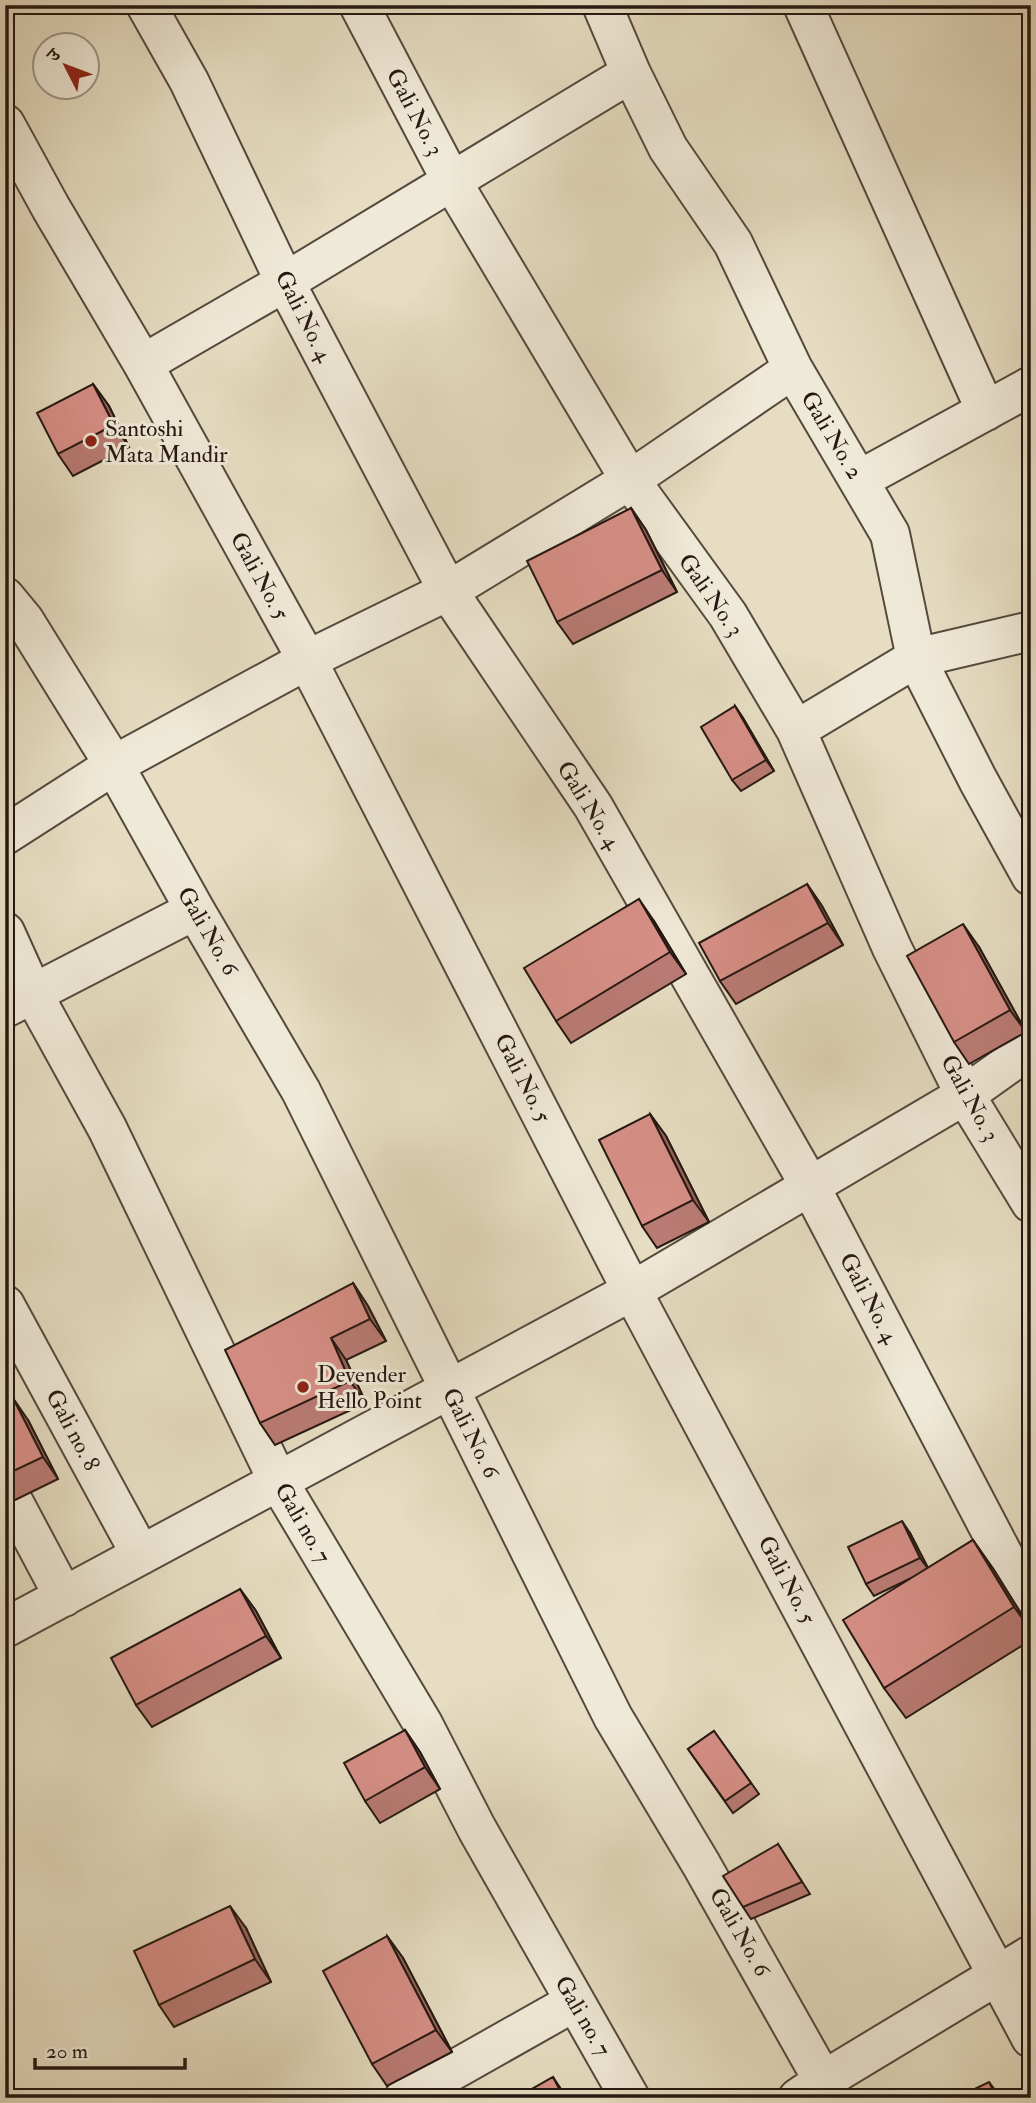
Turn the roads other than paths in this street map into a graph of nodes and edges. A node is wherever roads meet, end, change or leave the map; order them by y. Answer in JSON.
{"nodes":[{"id":1,"x":146,"y":5,"type":"edge"},
{"id":2,"x":359,"y":5,"type":"edge"},
{"id":3,"x":602,"y":5,"type":"edge"},
{"id":4,"x":803,"y":5,"type":"edge"},
{"id":5,"x":631,"y":73,"type":"junction"},
{"id":6,"x":5,"y":124,"type":"edge"},
{"id":7,"x":452,"y":180,"type":"junction"},
{"id":8,"x":285,"y":282,"type":"junction"},
{"id":9,"x":143,"y":364,"type":"junction"},
{"id":10,"x":793,"y":369,"type":"junction"},
{"id":11,"x":1031,"y":386,"type":"edge"},
{"id":12,"x":986,"y":411,"type":"junction"},
{"id":13,"x":630,"y":480,"type":"junction"},
{"id":14,"x":859,"y":480,"type":"junction"},
{"id":15,"x":448,"y":591,"type":"junction"},
{"id":16,"x":5,"y":597,"type":"edge"},
{"id":17,"x":1031,"y":631,"type":"edge"},
{"id":18,"x":916,"y":658,"type":"junction"},
{"id":19,"x":307,"y":660,"type":"junction"},
{"id":20,"x":796,"y":730,"type":"junction"},
{"id":21,"x":114,"y":765,"type":"junction"},
{"id":22,"x":5,"y":835,"type":"edge"},
{"id":23,"x":1031,"y":877,"type":"edge"},
{"id":24,"x":195,"y":910,"type":"junction"},
{"id":25,"x":5,"y":932,"type":"edge"},
{"id":26,"x":19,"y":1001,"type":"edge"},
{"id":27,"x":1031,"y":1048,"type":"edge"},
{"id":28,"x":965,"y":1095,"type":"junction"},
{"id":29,"x":810,"y":1186,"type":"junction"},
{"id":30,"x":1031,"y":1203,"type":"edge"},
{"id":31,"x":632,"y":1291,"type":"junction"},
{"id":32,"x":5,"y":1305,"type":"edge"},
{"id":33,"x":449,"y":1389,"type":"junction"},
{"id":34,"x":278,"y":1481,"type":"junction"},
{"id":35,"x":5,"y":1486,"type":"edge"},
{"id":36,"x":141,"y":1555,"type":"junction"},
{"id":37,"x":64,"y":1597,"type":"junction"},
{"id":38,"x":1031,"y":1608,"type":"edge"},
{"id":39,"x":5,"y":1628,"type":"edge"},
{"id":40,"x":1031,"y":1955,"type":"edge"},
{"id":41,"x":998,"y":1976,"type":"junction"},
{"id":42,"x":574,"y":2002,"type":"junction"},
{"id":43,"x":1031,"y":2038,"type":"edge"},
{"id":44,"x":818,"y":2092,"type":"edge"},
{"id":45,"x":404,"y":2098,"type":"edge"},
{"id":46,"x":630,"y":2098,"type":"edge"}],
"edges":[{"from":1,"to":8,"type":"street","name":"Gali No. 4"},
{"from":2,"to":7,"type":"street","name":"Gali No. 3"},
{"from":3,"to":5,"type":"street","name":"Gali No. 2"},
{"from":4,"to":12,"type":"street"},
{"from":5,"to":7,"type":"street"},
{"from":5,"to":10,"type":"street","name":"Gali No. 2"},
{"from":6,"to":9,"type":"street","name":"Gali No. 5"},
{"from":7,"to":8,"type":"street"},
{"from":7,"to":13,"type":"street","name":"Gali No. 3"},
{"from":8,"to":9,"type":"street"},
{"from":8,"to":15,"type":"street","name":"Gali No. 4"},
{"from":9,"to":19,"type":"street","name":"Gali No. 5"},
{"from":10,"to":13,"type":"street"},
{"from":10,"to":14,"type":"street","name":"Gali No. 2"},
{"from":11,"to":12,"type":"street"},
{"from":12,"to":14,"type":"street"},
{"from":13,"to":15,"type":"street"},
{"from":13,"to":20,"type":"street","name":"Gali No. 3"},
{"from":14,"to":18,"type":"street","name":"Gali No. 2"},
{"from":15,"to":19,"type":"street"},
{"from":15,"to":29,"type":"street","name":"Gali No. 4"},
{"from":16,"to":21,"type":"street","name":"Gali No. 6"},
{"from":17,"to":18,"type":"street"},
{"from":18,"to":20,"type":"street"},
{"from":18,"to":23,"type":"street","name":"Gali No. 2"},
{"from":19,"to":21,"type":"street"},
{"from":19,"to":31,"type":"street","name":"Gali No. 5"},
{"from":20,"to":28,"type":"street","name":"Gali No. 3"},
{"from":21,"to":22,"type":"street"},
{"from":21,"to":24,"type":"street","name":"Gali No. 6"},
{"from":24,"to":26,"type":"street"},
{"from":24,"to":33,"type":"street","name":"Gali No. 6"},
{"from":25,"to":26,"type":"street","name":"Gali no. 7"},
{"from":26,"to":34,"type":"street","name":"Gali no. 7"},
{"from":27,"to":28,"type":"street"},
{"from":28,"to":29,"type":"street"},
{"from":28,"to":30,"type":"street","name":"Gali No. 3"},
{"from":29,"to":31,"type":"street"},
{"from":29,"to":38,"type":"street","name":"Gali No. 4"},
{"from":31,"to":33,"type":"street"},
{"from":31,"to":41,"type":"street","name":"Gali No. 5"},
{"from":32,"to":36,"type":"street","name":"Gali no. 8"},
{"from":33,"to":34,"type":"street"},
{"from":33,"to":44,"type":"street","name":"Gali No. 6"},
{"from":34,"to":36,"type":"street"},
{"from":34,"to":42,"type":"street","name":"Gali no. 7"},
{"from":35,"to":37,"type":"street"},
{"from":36,"to":37,"type":"street"},
{"from":37,"to":39,"type":"street"},
{"from":40,"to":41,"type":"street"},
{"from":41,"to":43,"type":"street","name":"Gali No. 5"},
{"from":41,"to":44,"type":"street"},
{"from":42,"to":45,"type":"street"},
{"from":42,"to":46,"type":"street","name":"Gali no. 7"}]}
